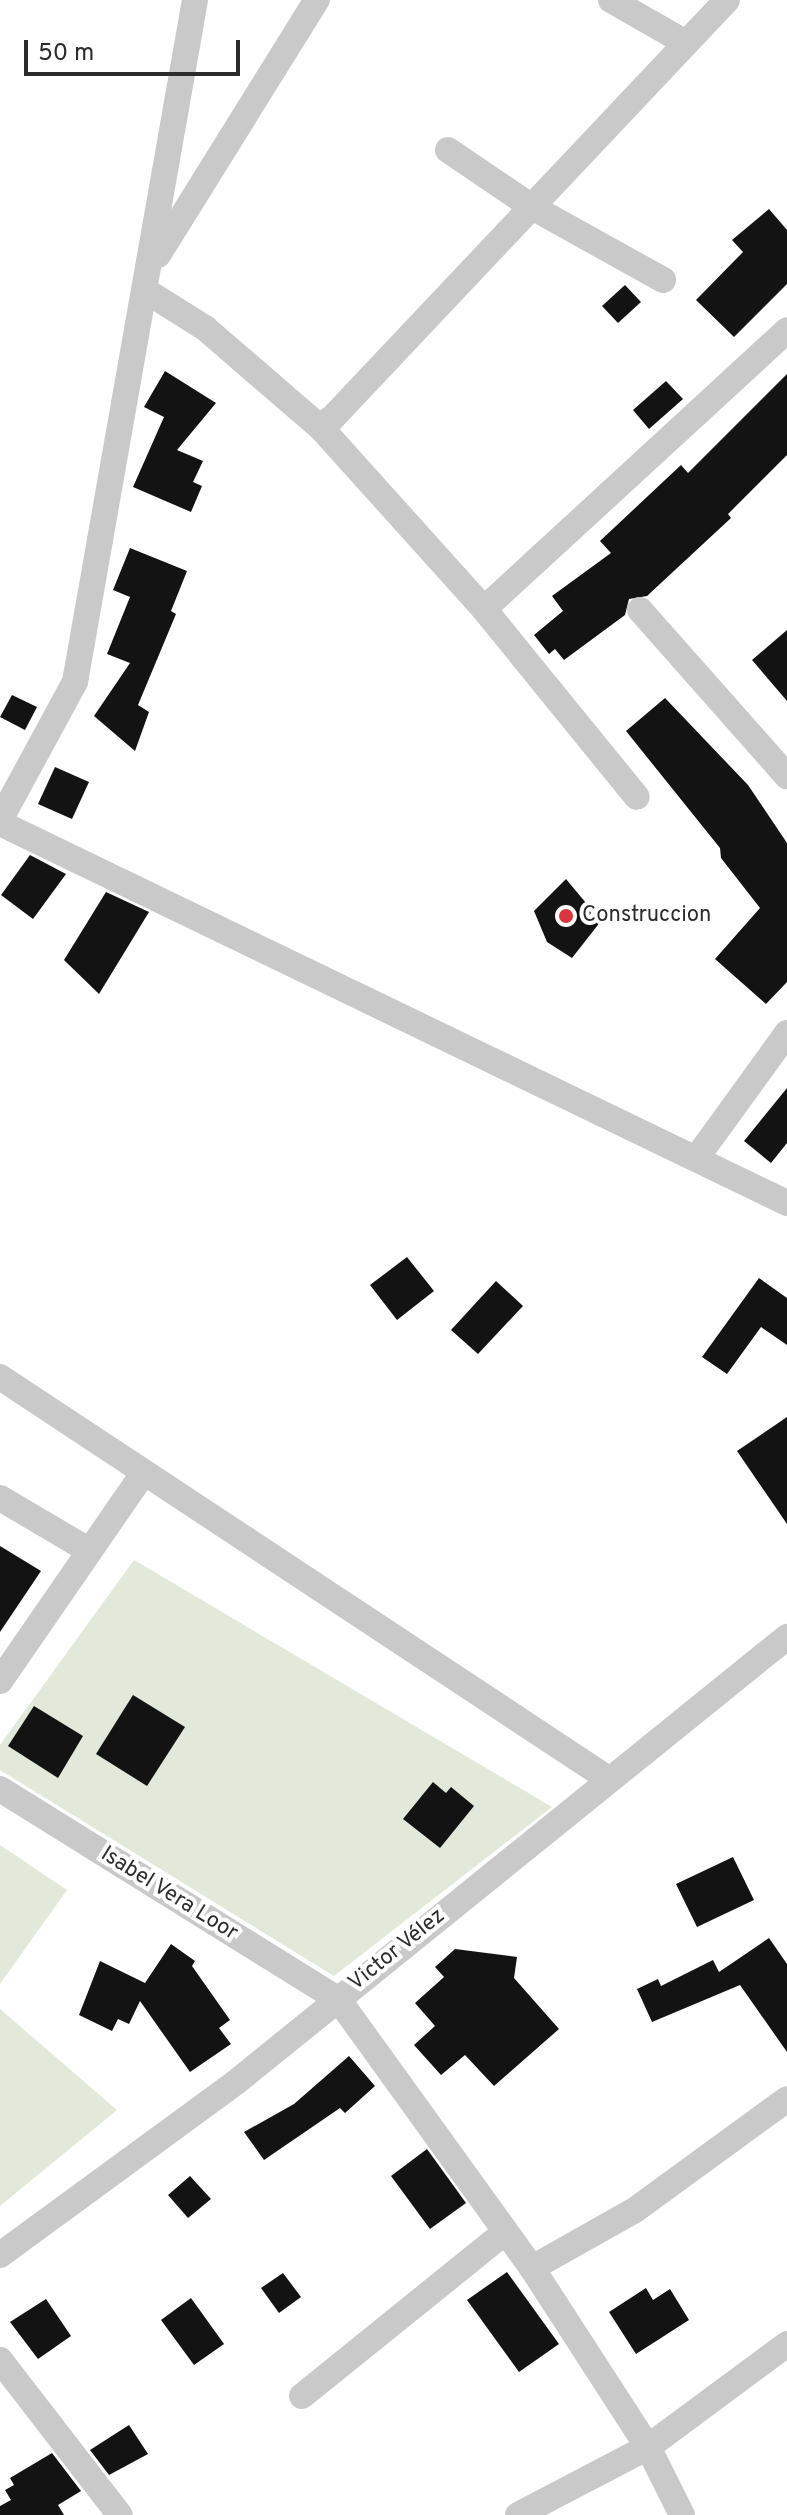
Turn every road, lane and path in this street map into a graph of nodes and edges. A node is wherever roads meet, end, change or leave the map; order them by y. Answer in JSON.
{"nodes":[{"id":1,"x":195,"y":0,"type":"edge"},
{"id":2,"x":317,"y":0,"type":"edge"},
{"id":3,"x":611,"y":0,"type":"edge"},
{"id":4,"x":727,"y":0,"type":"edge"},
{"id":5,"x":686,"y":43,"type":"junction"},
{"id":6,"x":448,"y":150,"type":"dead end"},
{"id":7,"x":532,"y":207,"type":"junction"},
{"id":8,"x":149,"y":279,"type":"junction"},
{"id":9,"x":663,"y":280,"type":"dead end"},
{"id":10,"x":787,"y":330,"type":"edge"},
{"id":11,"x":325,"y":424,"type":"junction"},
{"id":12,"x":484,"y":609,"type":"junction"},
{"id":13,"x":640,"y":610,"type":"dead end"},
{"id":14,"x":787,"y":776,"type":"edge"},
{"id":15,"x":637,"y":797,"type":"dead end"},
{"id":16,"x":0,"y":821,"type":"edge"},
{"id":17,"x":787,"y":1033,"type":"edge"},
{"id":18,"x":698,"y":1156,"type":"junction"},
{"id":19,"x":787,"y":1203,"type":"edge"},
{"id":20,"x":0,"y":1377,"type":"edge"},
{"id":21,"x":143,"y":1474,"type":"junction"},
{"id":22,"x":0,"y":1498,"type":"edge"},
{"id":23,"x":90,"y":1551,"type":"junction"},
{"id":24,"x":787,"y":1637,"type":"edge"},
{"id":25,"x":0,"y":1681,"type":"edge"},
{"id":26,"x":607,"y":1778,"type":"junction"},
{"id":27,"x":0,"y":1789,"type":"edge"},
{"id":28,"x":338,"y":1999,"type":"junction"},
{"id":29,"x":787,"y":2099,"type":"edge"},
{"id":30,"x":505,"y":2232,"type":"junction"},
{"id":31,"x":0,"y":2255,"type":"edge"},
{"id":32,"x":532,"y":2268,"type":"junction"},
{"id":33,"x":787,"y":2344,"type":"edge"},
{"id":34,"x":0,"y":2360,"type":"edge"},
{"id":35,"x":302,"y":2396,"type":"dead end"},
{"id":36,"x":648,"y":2447,"type":"junction"},
{"id":37,"x":120,"y":2515,"type":"edge"},
{"id":38,"x":518,"y":2515,"type":"edge"},
{"id":39,"x":682,"y":2515,"type":"edge"}],
"edges":[{"from":1,"to":8,"type":"street"},
{"from":2,"to":8,"type":"street"},
{"from":3,"to":5,"type":"street"},
{"from":4,"to":5,"type":"street"},
{"from":5,"to":7,"type":"street"},
{"from":6,"to":7,"type":"street"},
{"from":7,"to":9,"type":"street"},
{"from":7,"to":11,"type":"street"},
{"from":8,"to":11,"type":"street"},
{"from":8,"to":16,"type":"street"},
{"from":10,"to":12,"type":"street"},
{"from":11,"to":12,"type":"street"},
{"from":12,"to":15,"type":"street"},
{"from":13,"to":14,"type":"street"},
{"from":16,"to":18,"type":"street"},
{"from":17,"to":18,"type":"street"},
{"from":18,"to":19,"type":"street"},
{"from":20,"to":21,"type":"street"},
{"from":21,"to":23,"type":"street"},
{"from":21,"to":26,"type":"street"},
{"from":22,"to":23,"type":"street"},
{"from":23,"to":25,"type":"street"},
{"from":24,"to":26,"type":"street","name":"Victor Vélez"},
{"from":26,"to":28,"type":"street","name":"Victor Vélez"},
{"from":27,"to":28,"type":"street","name":"Isabel Vera Loor"},
{"from":28,"to":30,"type":"street"},
{"from":28,"to":31,"type":"street","name":"Victor Vélez"},
{"from":29,"to":32,"type":"street"},
{"from":30,"to":32,"type":"street"},
{"from":30,"to":35,"type":"street"},
{"from":32,"to":36,"type":"street"},
{"from":33,"to":36,"type":"street"},
{"from":34,"to":37,"type":"street"},
{"from":36,"to":38,"type":"street"},
{"from":36,"to":39,"type":"street"}]}
